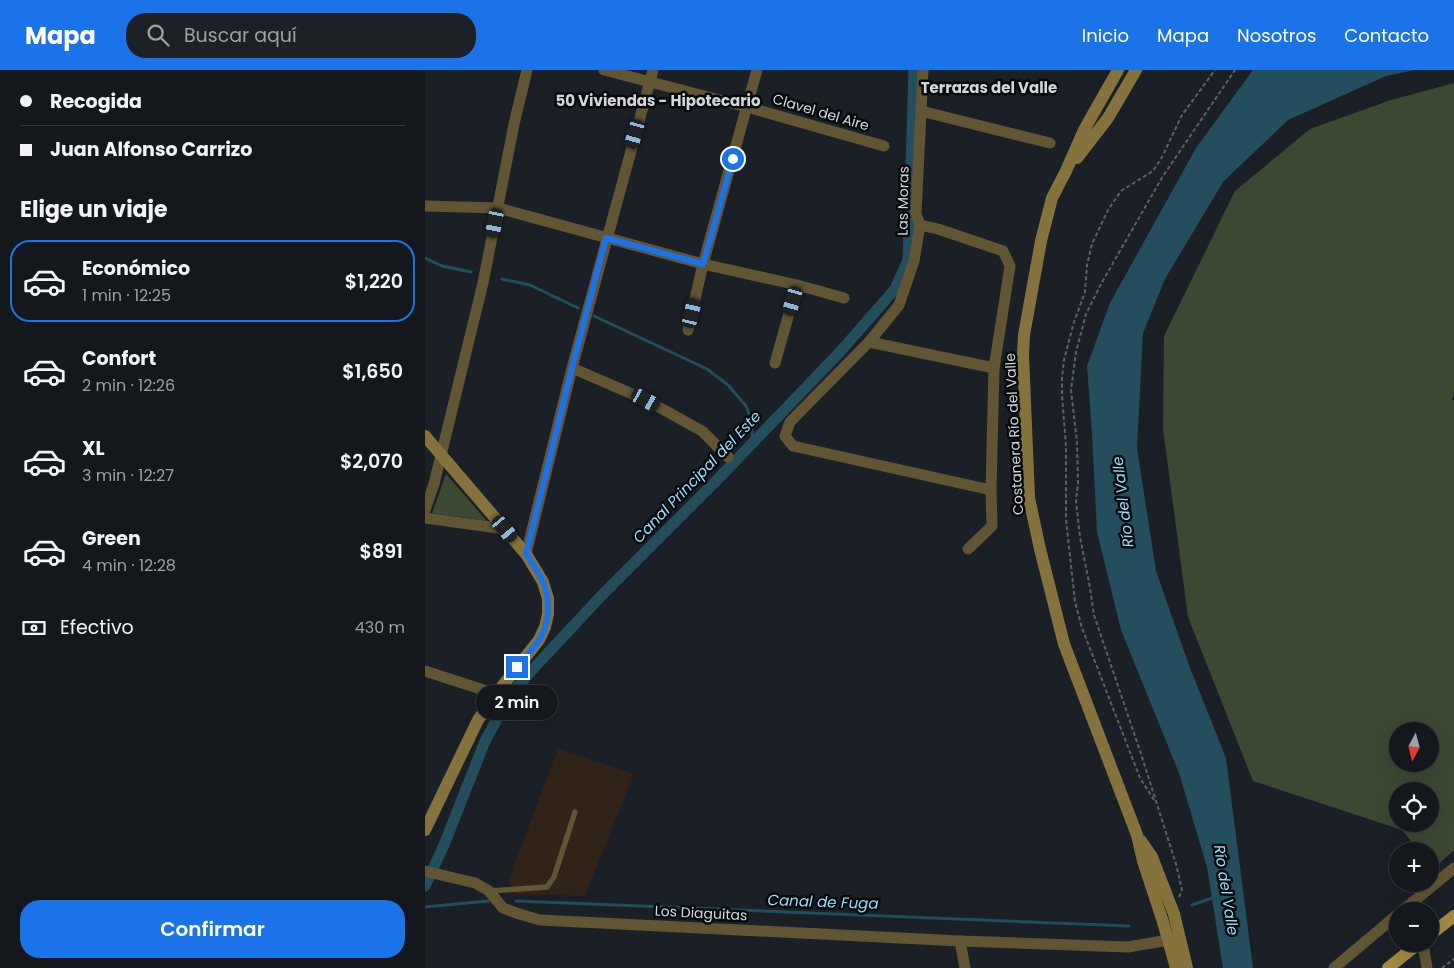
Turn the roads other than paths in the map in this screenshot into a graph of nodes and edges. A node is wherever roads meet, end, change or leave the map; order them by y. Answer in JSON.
{"nodes":[{"id":1,"x":527,"y":70,"type":"edge"},
{"id":2,"x":604,"y":70,"type":"edge"},
{"id":3,"x":653,"y":70,"type":"edge"},
{"id":4,"x":757,"y":70,"type":"edge"},
{"id":5,"x":923,"y":70,"type":"edge"},
{"id":6,"x":1118,"y":70,"type":"edge"},
{"id":7,"x":1136,"y":70,"type":"edge"},
{"id":8,"x":650,"y":82,"type":"junction"},
{"id":9,"x":747,"y":106,"type":"junction"},
{"id":10,"x":921,"y":111,"type":"junction"},
{"id":11,"x":1050,"y":143,"type":"dead end"},
{"id":12,"x":884,"y":146,"type":"dead end"},
{"id":13,"x":1066,"y":171,"type":"junction"},
{"id":14,"x":425,"y":206,"type":"edge"},
{"id":15,"x":498,"y":208,"type":"junction"},
{"id":16,"x":921,"y":224,"type":"junction"},
{"id":17,"x":606,"y":238,"type":"junction"},
{"id":18,"x":703,"y":264,"type":"junction"},
{"id":19,"x":797,"y":285,"type":"junction"},
{"id":20,"x":844,"y":298,"type":"dead end"},
{"id":21,"x":688,"y":330,"type":"dead end"},
{"id":22,"x":869,"y":342,"type":"junction"},
{"id":23,"x":775,"y":363,"type":"dead end"},
{"id":24,"x":572,"y":368,"type":"junction"},
{"id":25,"x":994,"y":368,"type":"junction"},
{"id":26,"x":425,"y":436,"type":"edge"},
{"id":27,"x":441,"y":454,"type":"junction"},
{"id":28,"x":728,"y":457,"type":"dead end"},
{"id":29,"x":991,"y":490,"type":"junction"},
{"id":30,"x":425,"y":510,"type":"edge"},
{"id":31,"x":425,"y":518,"type":"edge"},
{"id":32,"x":505,"y":529,"type":"junction"},
{"id":33,"x":969,"y":549,"type":"dead end"},
{"id":34,"x":526,"y":554,"type":"junction"},
{"id":35,"x":425,"y":671,"type":"edge"},
{"id":36,"x":496,"y":694,"type":"junction"},
{"id":37,"x":575,"y":812,"type":"dead end"},
{"id":38,"x":425,"y":830,"type":"edge"},
{"id":39,"x":1137,"y":835,"type":"junction"},
{"id":40,"x":1454,"y":868,"type":"edge"},
{"id":41,"x":425,"y":871,"type":"edge"},
{"id":42,"x":489,"y":891,"type":"junction"},
{"id":43,"x":1413,"y":902,"type":"edge"},
{"id":44,"x":1454,"y":916,"type":"edge"},
{"id":45,"x":1389,"y":922,"type":"edge"},
{"id":46,"x":1439,"y":927,"type":"edge"},
{"id":47,"x":1169,"y":940,"type":"junction"},
{"id":48,"x":960,"y":941,"type":"junction"},
{"id":49,"x":1408,"y":952,"type":"edge"},
{"id":50,"x":1424,"y":952,"type":"edge"},
{"id":51,"x":965,"y":968,"type":"edge"},
{"id":52,"x":1176,"y":968,"type":"edge"},
{"id":53,"x":1187,"y":968,"type":"edge"},
{"id":54,"x":1334,"y":968,"type":"edge"},
{"id":55,"x":1388,"y":968,"type":"edge"},
{"id":56,"x":1427,"y":968,"type":"edge"}],
"edges":[{"from":1,"to":15,"type":"street"},
{"from":2,"to":8,"type":"street","name":"Clavel del Aire"},
{"from":3,"to":8,"type":"street"},
{"from":4,"to":9,"type":"street"},
{"from":5,"to":10,"type":"street","name":"Las Moras"},
{"from":6,"to":13,"type":"main road","name":"Costanera Río del Valle"},
{"from":7,"to":13,"type":"main road","name":"Costanera Río del Valle"},
{"from":8,"to":9,"type":"street","name":"Clavel del Aire"},
{"from":8,"to":17,"type":"street"},
{"from":9,"to":12,"type":"street","name":"Clavel del Aire"},
{"from":9,"to":18,"type":"street"},
{"from":10,"to":11,"type":"street"},
{"from":10,"to":16,"type":"street","name":"Las Moras"},
{"from":13,"to":39,"type":"main road","name":"Costanera Río del Valle"},
{"from":14,"to":15,"type":"street"},
{"from":15,"to":17,"type":"street"},
{"from":15,"to":27,"type":"street"},
{"from":16,"to":22,"type":"street","name":"Las Moras"},
{"from":16,"to":25,"type":"street"},
{"from":17,"to":18,"type":"street"},
{"from":17,"to":24,"type":"street"},
{"from":18,"to":19,"type":"street"},
{"from":18,"to":21,"type":"street"},
{"from":19,"to":20,"type":"street"},
{"from":19,"to":23,"type":"street"},
{"from":22,"to":25,"type":"street"},
{"from":22,"to":29,"type":"street","name":"Las Moras"},
{"from":24,"to":28,"type":"street"},
{"from":24,"to":34,"type":"street"},
{"from":25,"to":29,"type":"street"},
{"from":26,"to":27,"type":"main road"},
{"from":27,"to":30,"type":"street"},
{"from":27,"to":32,"type":"main road"},
{"from":29,"to":33,"type":"street"},
{"from":31,"to":32,"type":"street"},
{"from":32,"to":34,"type":"main road"},
{"from":34,"to":36,"type":"main road"},
{"from":35,"to":36,"type":"street"},
{"from":36,"to":38,"type":"main road"},
{"from":37,"to":42,"type":"lane"},
{"from":39,"to":47,"type":"main road","name":"Costanera Río del Valle"},
{"from":39,"to":53,"type":"main road","name":"Costanera Río del Valle"},
{"from":40,"to":43,"type":"street"},
{"from":41,"to":42,"type":"street","name":"Los Diaguitas"},
{"from":42,"to":48,"type":"street","name":"Los Diaguitas"},
{"from":44,"to":46,"type":"main road"},
{"from":45,"to":54,"type":"street"},
{"from":47,"to":48,"type":"street","name":"Los Diaguitas"},
{"from":47,"to":52,"type":"main road","name":"Costanera Río del Valle"},
{"from":48,"to":51,"type":"street"},
{"from":49,"to":55,"type":"main road"},
{"from":50,"to":56,"type":"street"}]}
